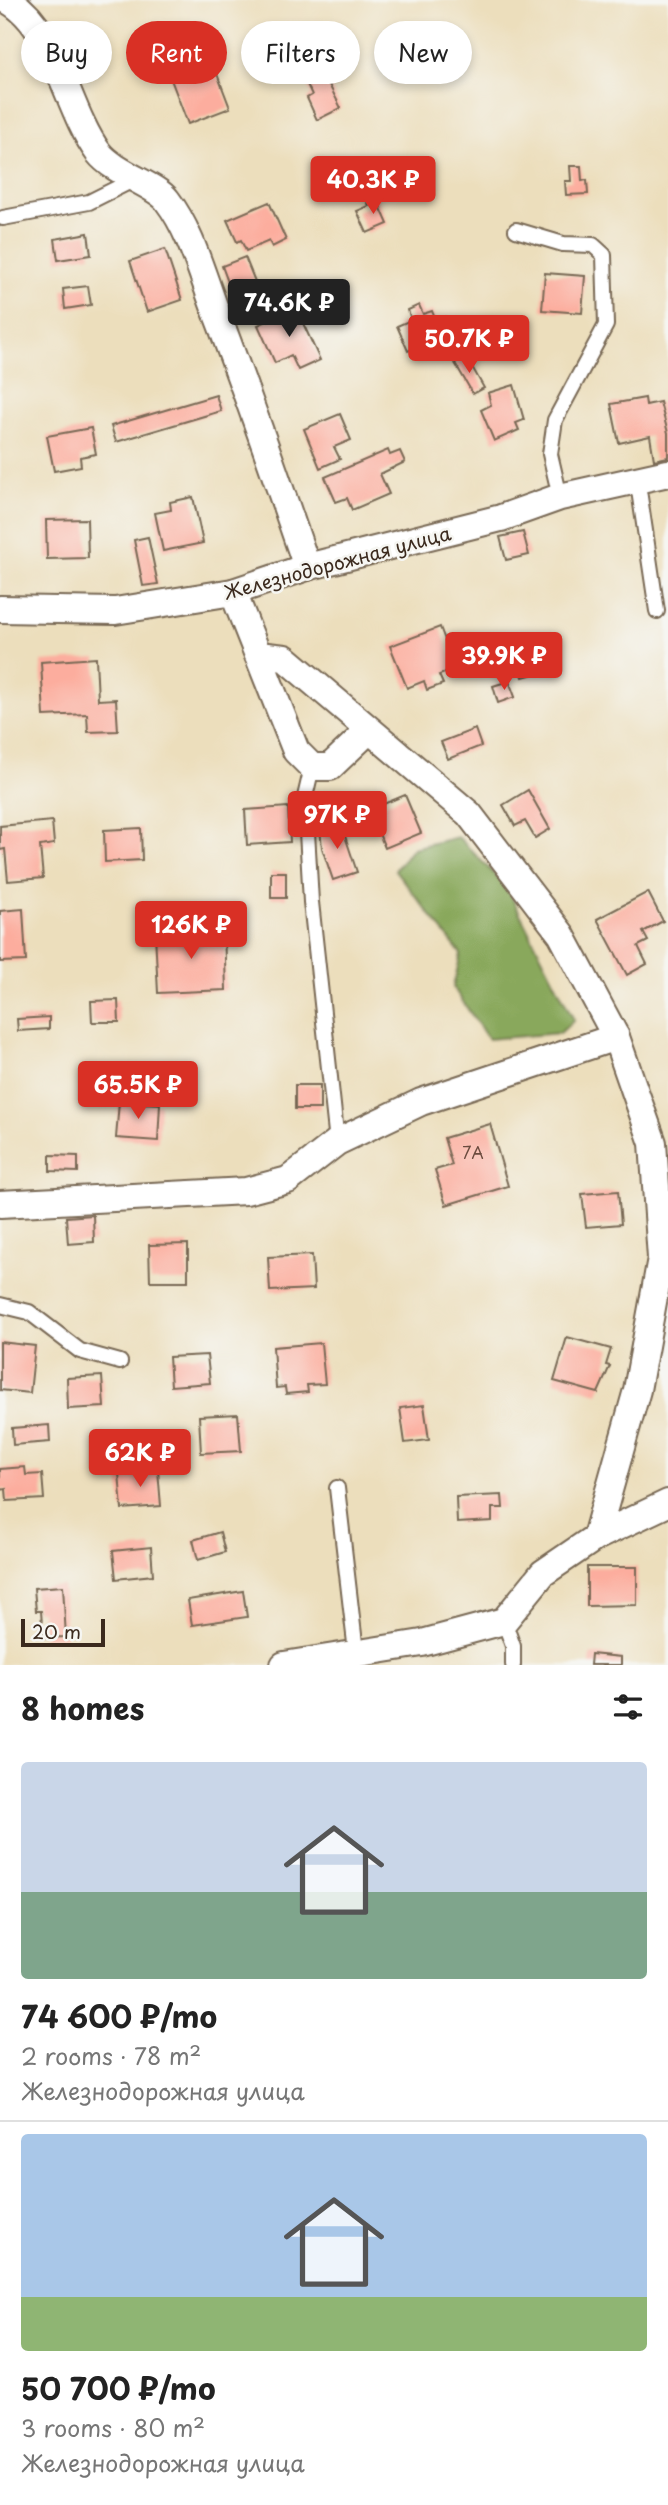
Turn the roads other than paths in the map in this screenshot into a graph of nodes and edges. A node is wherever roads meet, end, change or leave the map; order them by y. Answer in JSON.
{"nodes":[{"id":1,"x":7,"y":0,"type":"edge"},
{"id":2,"x":134,"y":180,"type":"junction"},
{"id":3,"x":3,"y":218,"type":"dead end"},
{"id":4,"x":516,"y":230,"type":"dead end"},
{"id":5,"x":668,"y":473,"type":"edge"},
{"id":6,"x":637,"y":477,"type":"junction"},
{"id":7,"x":560,"y":497,"type":"junction"},
{"id":8,"x":307,"y":566,"type":"junction"},
{"id":9,"x":233,"y":592,"type":"junction"},
{"id":10,"x":0,"y":609,"type":"edge"},
{"id":11,"x":657,"y":611,"type":"dead end"},
{"id":12,"x":258,"y":655,"type":"junction"},
{"id":13,"x":369,"y":730,"type":"junction"},
{"id":14,"x":312,"y":767,"type":"junction"},
{"id":15,"x":616,"y":1037,"type":"junction"},
{"id":16,"x":337,"y":1142,"type":"junction"},
{"id":17,"x":0,"y":1204,"type":"edge"},
{"id":18,"x":0,"y":1305,"type":"edge"},
{"id":19,"x":120,"y":1362,"type":"dead end"},
{"id":20,"x":337,"y":1488,"type":"dead end"},
{"id":21,"x":668,"y":1503,"type":"edge"},
{"id":22,"x":596,"y":1537,"type":"junction"},
{"id":23,"x":504,"y":1620,"type":"junction"},
{"id":24,"x":356,"y":1652,"type":"junction"},
{"id":25,"x":284,"y":1665,"type":"edge"},
{"id":26,"x":513,"y":1665,"type":"edge"}],
"edges":[{"from":1,"to":2,"type":"street"},
{"from":2,"to":3,"type":"lane"},
{"from":2,"to":8,"type":"street"},
{"from":4,"to":7,"type":"lane"},
{"from":5,"to":6,"type":"street","name":"Железнодорожная улица"},
{"from":6,"to":7,"type":"street","name":"Железнодорожная улица"},
{"from":6,"to":11,"type":"lane"},
{"from":7,"to":8,"type":"street","name":"Железнодорожная улица"},
{"from":8,"to":9,"type":"street","name":"Железнодорожная улица"},
{"from":9,"to":10,"type":"street","name":"Железнодорожная улица"},
{"from":9,"to":12,"type":"street"},
{"from":12,"to":13,"type":"street"},
{"from":12,"to":14,"type":"street"},
{"from":13,"to":14,"type":"street"},
{"from":13,"to":15,"type":"street"},
{"from":14,"to":16,"type":"lane"},
{"from":15,"to":16,"type":"street"},
{"from":15,"to":22,"type":"street"},
{"from":16,"to":17,"type":"street"},
{"from":18,"to":19,"type":"lane"},
{"from":20,"to":24,"type":"lane"},
{"from":21,"to":22,"type":"street"},
{"from":22,"to":23,"type":"street"},
{"from":23,"to":24,"type":"street"},
{"from":23,"to":26,"type":"lane"},
{"from":24,"to":25,"type":"street"}]}
